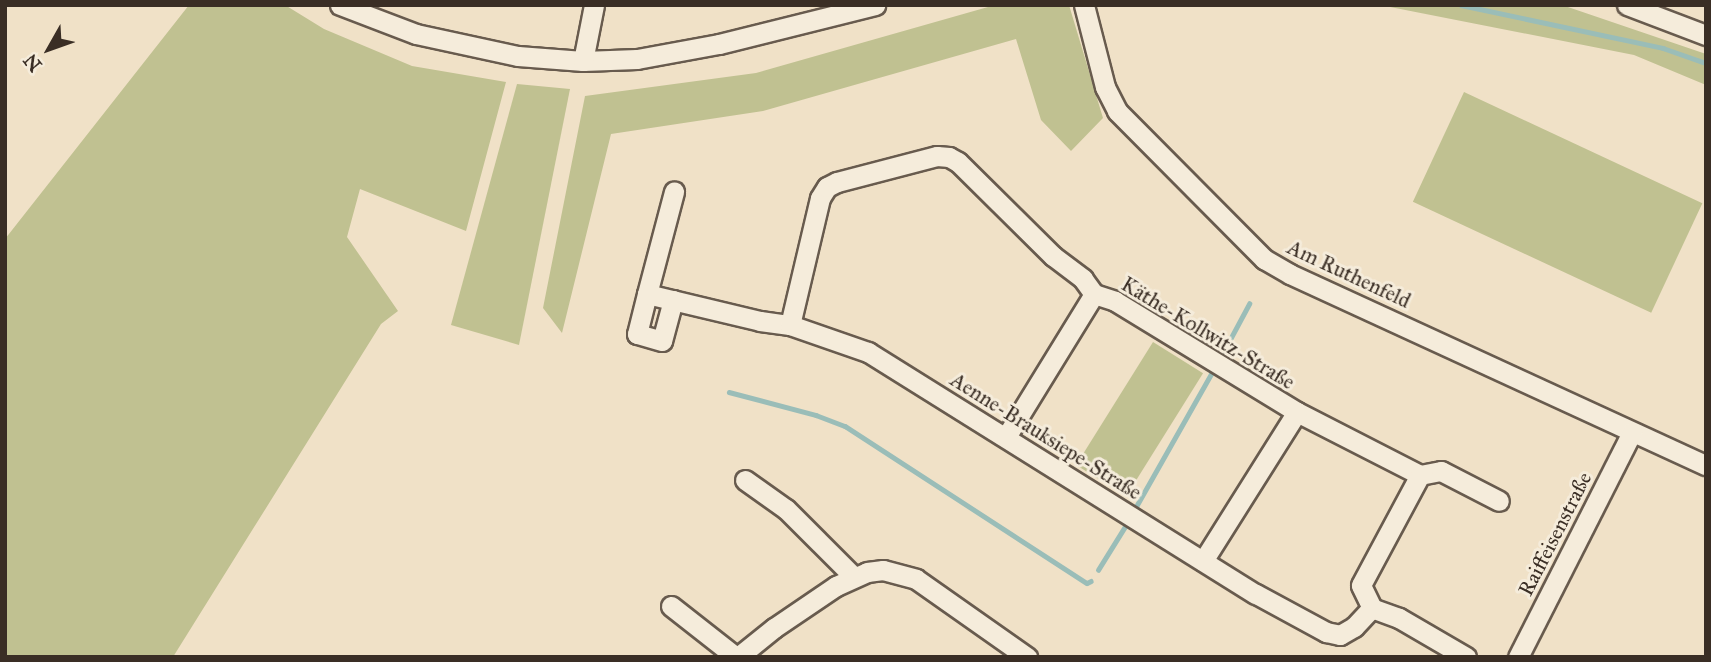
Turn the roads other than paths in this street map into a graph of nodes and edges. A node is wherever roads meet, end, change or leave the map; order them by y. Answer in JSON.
{"nodes":[{"id":1,"x":340,"y":5,"type":"edge"},
{"id":2,"x":594,"y":5,"type":"edge"},
{"id":3,"x":875,"y":5,"type":"edge"},
{"id":4,"x":1084,"y":5,"type":"edge"},
{"id":5,"x":1627,"y":5,"type":"edge"},
{"id":6,"x":1706,"y":35,"type":"edge"},
{"id":7,"x":583,"y":61,"type":"junction"},
{"id":8,"x":674,"y":192,"type":"dead end"},
{"id":9,"x":647,"y":294,"type":"junction"},
{"id":10,"x":1094,"y":294,"type":"junction"},
{"id":11,"x":673,"y":300,"type":"junction"},
{"id":12,"x":790,"y":325,"type":"junction"},
{"id":13,"x":1297,"y":412,"type":"junction"},
{"id":14,"x":1632,"y":432,"type":"junction"},
{"id":15,"x":1006,"y":437,"type":"junction"},
{"id":16,"x":1706,"y":465,"type":"edge"},
{"id":17,"x":1420,"y":475,"type":"junction"},
{"id":18,"x":745,"y":480,"type":"dead end"},
{"id":19,"x":1499,"y":501,"type":"dead end"},
{"id":20,"x":1203,"y":561,"type":"junction"},
{"id":21,"x":854,"y":577,"type":"junction"},
{"id":22,"x":671,"y":606,"type":"dead end"},
{"id":23,"x":1372,"y":608,"type":"junction"},
{"id":24,"x":737,"y":657,"type":"edge"},
{"id":25,"x":1027,"y":657,"type":"edge"},
{"id":26,"x":1466,"y":657,"type":"edge"},
{"id":27,"x":1518,"y":657,"type":"edge"}],
"edges":[{"from":1,"to":7,"type":"street"},
{"from":2,"to":7,"type":"street"},
{"from":3,"to":7,"type":"street"},
{"from":4,"to":14,"type":"street","name":"Am Ruthenfeld"},
{"from":5,"to":6,"type":"street"},
{"from":8,"to":9,"type":"street"},
{"from":9,"to":11,"type":"street","name":"Aenne-Brauksiepe-Straße"},
{"from":9,"to":11,"type":"street"},
{"from":10,"to":12,"type":"street","name":"Käthe-Kollwitz-Straße"},
{"from":10,"to":13,"type":"street","name":"Käthe-Kollwitz-Straße"},
{"from":10,"to":15,"type":"street","name":"Käthe-Kollwitz-Straße"},
{"from":11,"to":12,"type":"street","name":"Aenne-Brauksiepe-Straße"},
{"from":12,"to":15,"type":"street","name":"Aenne-Brauksiepe-Straße"},
{"from":13,"to":17,"type":"street","name":"Käthe-Kollwitz-Straße"},
{"from":13,"to":20,"type":"street","name":"Käthe-Kollwitz-Straße"},
{"from":14,"to":16,"type":"street","name":"Am Ruthenfeld"},
{"from":14,"to":27,"type":"street","name":"Raiffeisenstraße"},
{"from":15,"to":20,"type":"street","name":"Aenne-Brauksiepe-Straße"},
{"from":17,"to":19,"type":"street"},
{"from":17,"to":23,"type":"street"},
{"from":18,"to":21,"type":"street"},
{"from":20,"to":23,"type":"street","name":"Aenne-Brauksiepe-Straße"},
{"from":21,"to":24,"type":"street"},
{"from":21,"to":25,"type":"street"},
{"from":22,"to":24,"type":"street"},
{"from":23,"to":26,"type":"street"}]}
